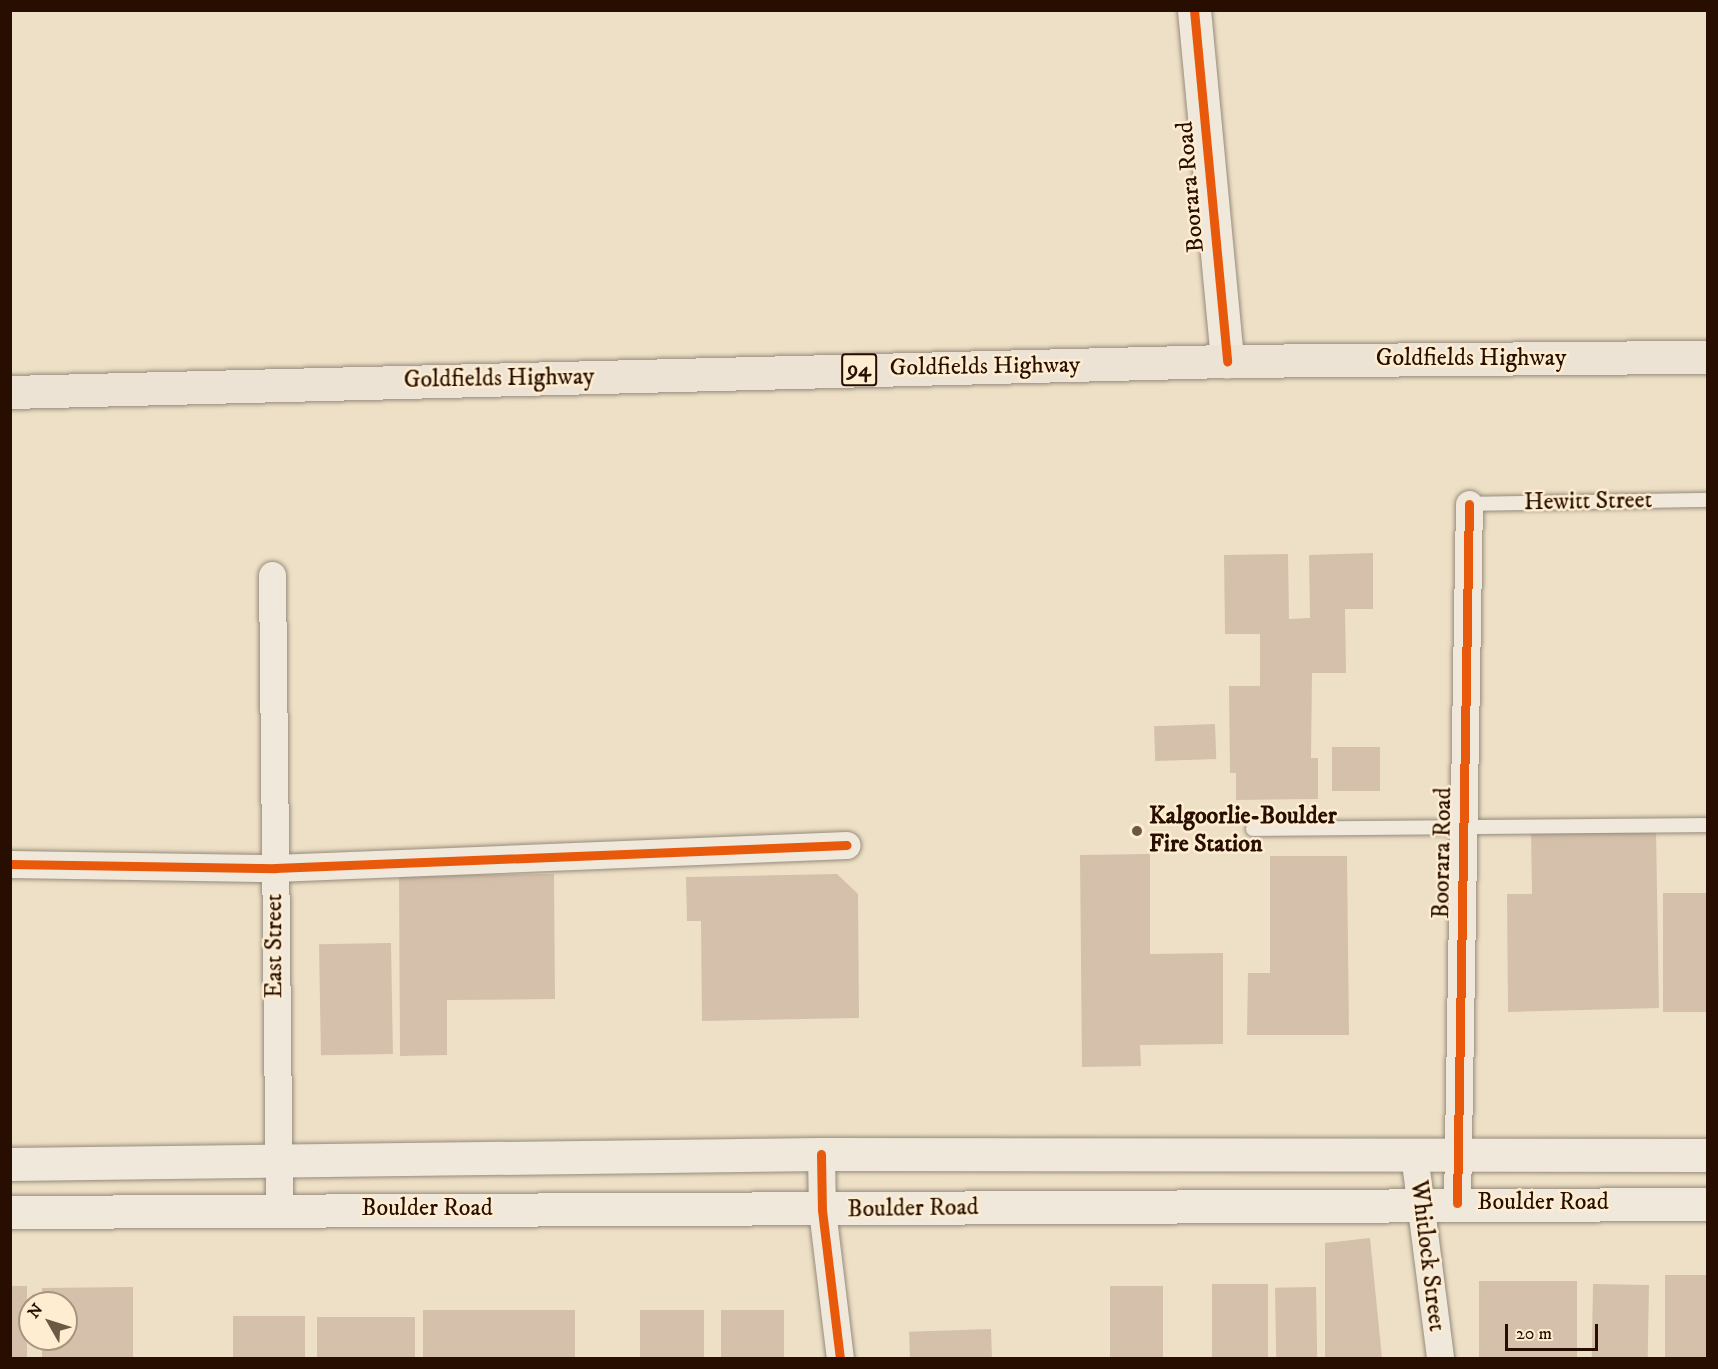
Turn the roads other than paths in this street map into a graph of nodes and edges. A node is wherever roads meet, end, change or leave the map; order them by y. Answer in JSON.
{"nodes":[{"id":1,"x":1194,"y":10,"type":"edge"},
{"id":2,"x":1707,"y":357,"type":"edge"},
{"id":3,"x":1227,"y":361,"type":"junction"},
{"id":4,"x":10,"y":392,"type":"edge"},
{"id":5,"x":1707,"y":500,"type":"edge"},
{"id":6,"x":1469,"y":504,"type":"joint"},
{"id":7,"x":272,"y":575,"type":"dead end"},
{"id":8,"x":1707,"y":825,"type":"edge"},
{"id":9,"x":1464,"y":828,"type":"junction"},
{"id":10,"x":1253,"y":829,"type":"dead end"},
{"id":11,"x":847,"y":845,"type":"dead end"},
{"id":12,"x":10,"y":864,"type":"edge"},
{"id":13,"x":275,"y":868,"type":"junction"},
{"id":14,"x":1455,"y":1153,"type":"junction"},
{"id":15,"x":821,"y":1154,"type":"junction"},
{"id":16,"x":1414,"y":1154,"type":"junction"},
{"id":17,"x":1707,"y":1155,"type":"edge"},
{"id":18,"x":277,"y":1160,"type":"junction"},
{"id":19,"x":10,"y":1164,"type":"edge"},
{"id":20,"x":1457,"y":1203,"type":"junction"},
{"id":21,"x":1420,"y":1204,"type":"junction"},
{"id":22,"x":1707,"y":1204,"type":"edge"},
{"id":23,"x":279,"y":1208,"type":"junction"},
{"id":24,"x":822,"y":1210,"type":"junction"},
{"id":25,"x":10,"y":1212,"type":"edge"},
{"id":26,"x":840,"y":1359,"type":"edge"},
{"id":27,"x":1440,"y":1359,"type":"edge"}],
"edges":[{"from":1,"to":3,"type":"main road","name":"Boorara Road"},
{"from":2,"to":3,"type":"highway","name":"Goldfields Highway","number":"94"},
{"from":3,"to":4,"type":"highway","name":"Goldfields Highway","number":"94"},
{"from":5,"to":6,"type":"lane","name":"Hewitt Street"},
{"from":6,"to":9,"type":"street","name":"Boorara Road"},
{"from":7,"to":13,"type":"street","name":"East Street"},
{"from":8,"to":9,"type":"lane"},
{"from":9,"to":10,"type":"lane"},
{"from":9,"to":14,"type":"street","name":"Boorara Road"},
{"from":11,"to":13,"type":"street"},
{"from":12,"to":13,"type":"street"},
{"from":13,"to":18,"type":"street","name":"East Street"},
{"from":14,"to":16,"type":"main road","name":"Boulder Road"},
{"from":14,"to":17,"type":"main road","name":"Boulder Road"},
{"from":14,"to":20,"type":"street","name":"Boorara Road"},
{"from":15,"to":16,"type":"main road","name":"Boulder Road"},
{"from":15,"to":18,"type":"main road","name":"Boulder Road"},
{"from":15,"to":24,"type":"street"},
{"from":16,"to":21,"type":"street","name":"Whitlock Street"},
{"from":18,"to":19,"type":"main road","name":"Boulder Road"},
{"from":18,"to":23,"type":"street","name":"East Street"},
{"from":20,"to":21,"type":"main road","name":"Boulder Road"},
{"from":20,"to":22,"type":"main road","name":"Boulder Road"},
{"from":21,"to":24,"type":"main road","name":"Boulder Road"},
{"from":21,"to":27,"type":"street","name":"Whitlock Street"},
{"from":23,"to":24,"type":"main road","name":"Boulder Road"},
{"from":23,"to":25,"type":"main road","name":"Boulder Road"},
{"from":24,"to":26,"type":"street"}]}
